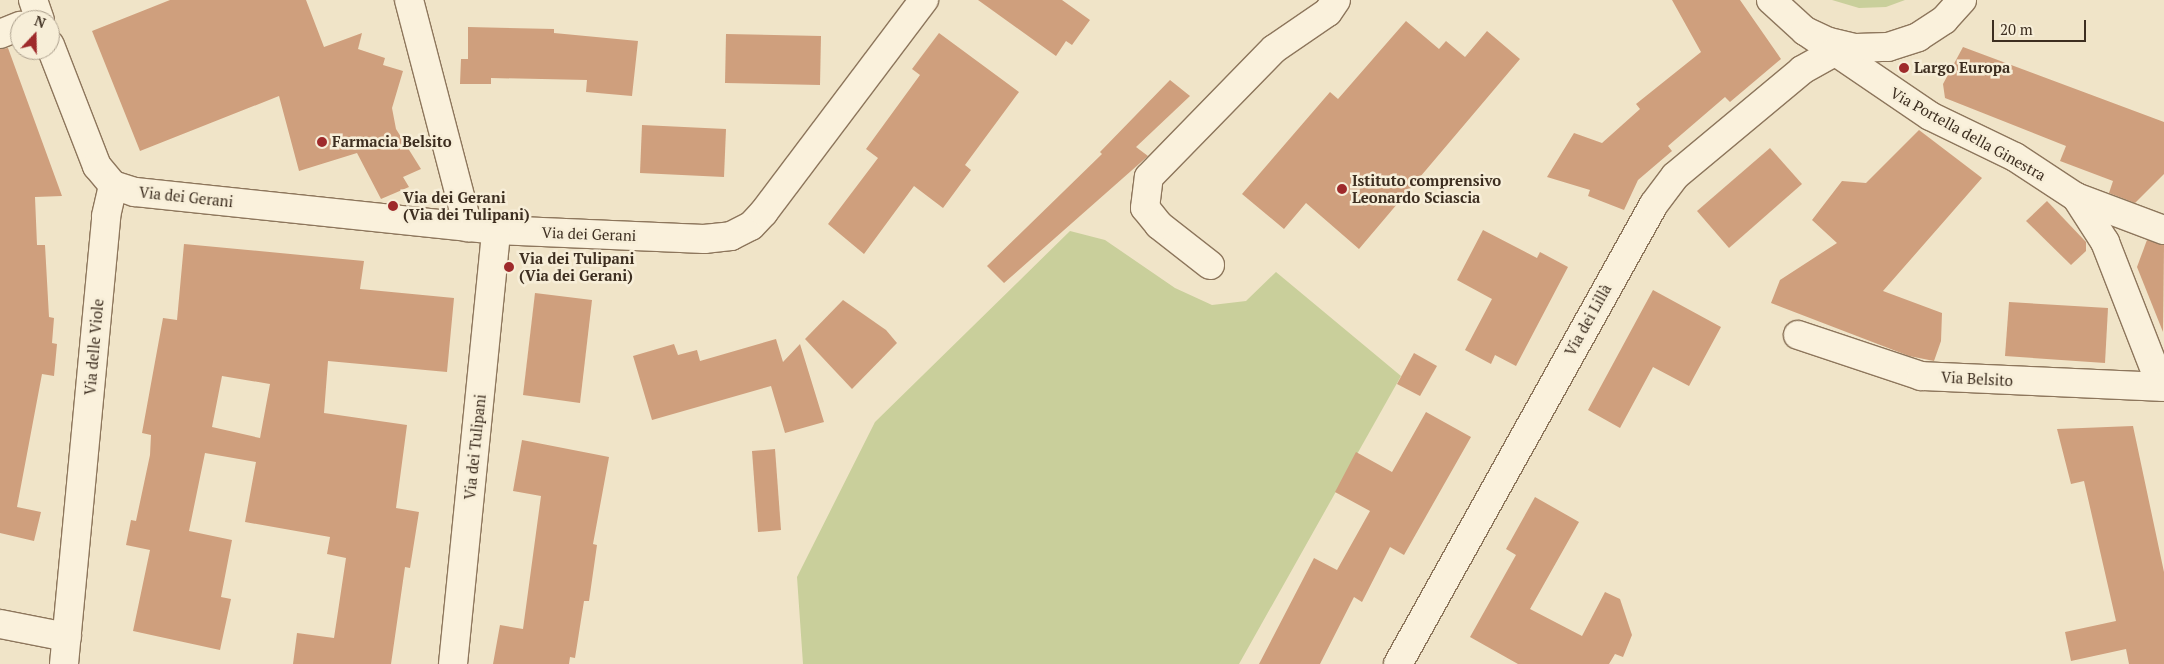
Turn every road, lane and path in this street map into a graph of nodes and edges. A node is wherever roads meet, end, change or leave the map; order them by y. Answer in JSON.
{"nodes":[{"id":1,"x":408,"y":0,"type":"edge"},
{"id":2,"x":924,"y":0,"type":"edge"},
{"id":3,"x":1336,"y":0,"type":"edge"},
{"id":4,"x":1771,"y":0,"type":"edge"},
{"id":5,"x":1962,"y":0,"type":"edge"},
{"id":6,"x":1888,"y":46,"type":"junction"},
{"id":7,"x":1845,"y":50,"type":"junction"},
{"id":8,"x":56,"y":60,"type":"edge"},
{"id":9,"x":1882,"y":86,"type":"junction"},
{"id":10,"x":113,"y":185,"type":"junction"},
{"id":11,"x":2076,"y":197,"type":"junction"},
{"id":12,"x":468,"y":227,"type":"junction"},
{"id":13,"x":496,"y":230,"type":"junction"},
{"id":14,"x":2164,"y":230,"type":"edge"},
{"id":15,"x":1210,"y":265,"type":"dead end"},
{"id":16,"x":1798,"y":335,"type":"dead end"},
{"id":17,"x":2162,"y":386,"type":"edge"},
{"id":18,"x":0,"y":624,"type":"edge"},
{"id":19,"x":67,"y":637,"type":"junction"},
{"id":20,"x":64,"y":664,"type":"edge"},
{"id":21,"x":453,"y":664,"type":"edge"},
{"id":22,"x":1398,"y":664,"type":"edge"}],
"edges":[{"from":1,"to":12,"type":"street"},
{"from":2,"to":13,"type":"street","name":"Via dei Gerani"},
{"from":3,"to":15,"type":"street"},
{"from":4,"to":7,"type":"street"},
{"from":5,"to":6,"type":"street"},
{"from":6,"to":7,"type":"street"},
{"from":6,"to":9,"type":"street"},
{"from":7,"to":9,"type":"street","name":"Via Portella della Ginestra"},
{"from":7,"to":22,"type":"street","name":"Via dei Lillà"},
{"from":8,"to":10,"type":"street"},
{"from":9,"to":11,"type":"street","name":"Via Portella della Ginestra"},
{"from":10,"to":12,"type":"street","name":"Via dei Gerani"},
{"from":10,"to":19,"type":"street","name":"Via delle Viole"},
{"from":11,"to":14,"type":"street","name":"Via Portella della Ginestra"},
{"from":11,"to":17,"type":"street","name":"Via Belsito"},
{"from":12,"to":13,"type":"street","name":"Via dei Gerani"},
{"from":13,"to":21,"type":"street","name":"Via dei Tulipani"},
{"from":16,"to":17,"type":"street","name":"Via Belsito"},
{"from":18,"to":19,"type":"street"},
{"from":19,"to":20,"type":"street","name":"Via delle Viole"}]}
